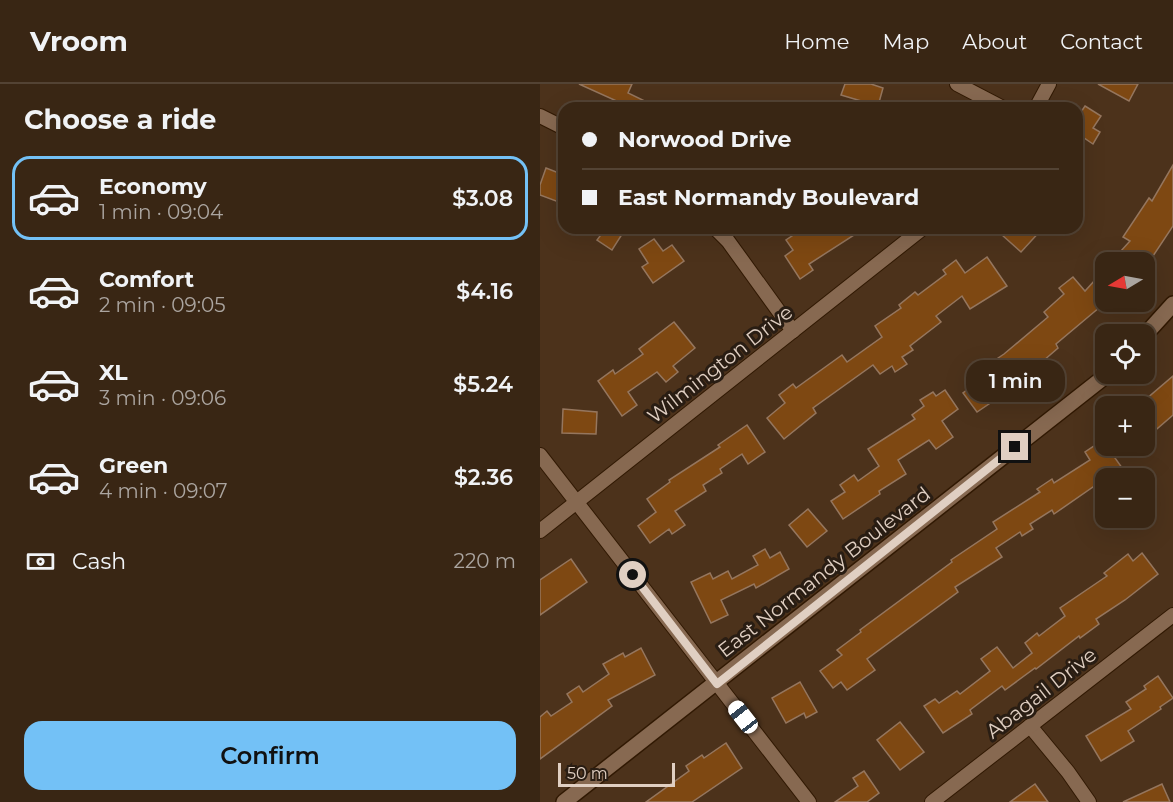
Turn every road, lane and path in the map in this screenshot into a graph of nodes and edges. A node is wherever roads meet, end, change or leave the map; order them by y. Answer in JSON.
{"nodes":[{"id":1,"x":957,"y":84,"type":"edge"},
{"id":2,"x":1049,"y":84,"type":"edge"},
{"id":3,"x":992,"y":102,"type":"edge"},
{"id":4,"x":1039,"y":102,"type":"edge"},
{"id":5,"x":540,"y":116,"type":"edge"},
{"id":6,"x":558,"y":125,"type":"edge"},
{"id":7,"x":721,"y":234,"type":"edge"},
{"id":8,"x":915,"y":234,"type":"edge"},
{"id":9,"x":1173,"y":304,"type":"edge"},
{"id":10,"x":1155,"y":324,"type":"edge"},
{"id":11,"x":793,"y":331,"type":"junction"},
{"id":12,"x":1095,"y":384,"type":"edge"},
{"id":13,"x":540,"y":455,"type":"edge"},
{"id":14,"x":576,"y":502,"type":"junction"},
{"id":15,"x":540,"y":531,"type":"edge"},
{"id":16,"x":1173,"y":615,"type":"edge"},
{"id":17,"x":717,"y":684,"type":"junction"},
{"id":18,"x":1030,"y":726,"type":"junction"},
{"id":19,"x":564,"y":802,"type":"edge"},
{"id":20,"x":809,"y":802,"type":"edge"},
{"id":21,"x":932,"y":802,"type":"edge"},
{"id":22,"x":1089,"y":802,"type":"edge"}],
"edges":[{"from":1,"to":3,"type":"street"},
{"from":2,"to":4,"type":"street"},
{"from":5,"to":6,"type":"street"},
{"from":7,"to":11,"type":"street"},
{"from":8,"to":11,"type":"street","name":"Wilmington Drive"},
{"from":9,"to":10,"type":"street"},
{"from":11,"to":14,"type":"street","name":"Wilmington Drive"},
{"from":12,"to":17,"type":"street","name":"East Normandy Boulevard"},
{"from":13,"to":14,"type":"street"},
{"from":14,"to":15,"type":"street","name":"Wilmington Drive"},
{"from":14,"to":17,"type":"street"},
{"from":16,"to":18,"type":"street","name":"Abagail Drive"},
{"from":17,"to":19,"type":"street","name":"East Normandy Boulevard"},
{"from":17,"to":20,"type":"street"},
{"from":18,"to":21,"type":"street","name":"Abagail Drive"},
{"from":18,"to":22,"type":"street"}]}
